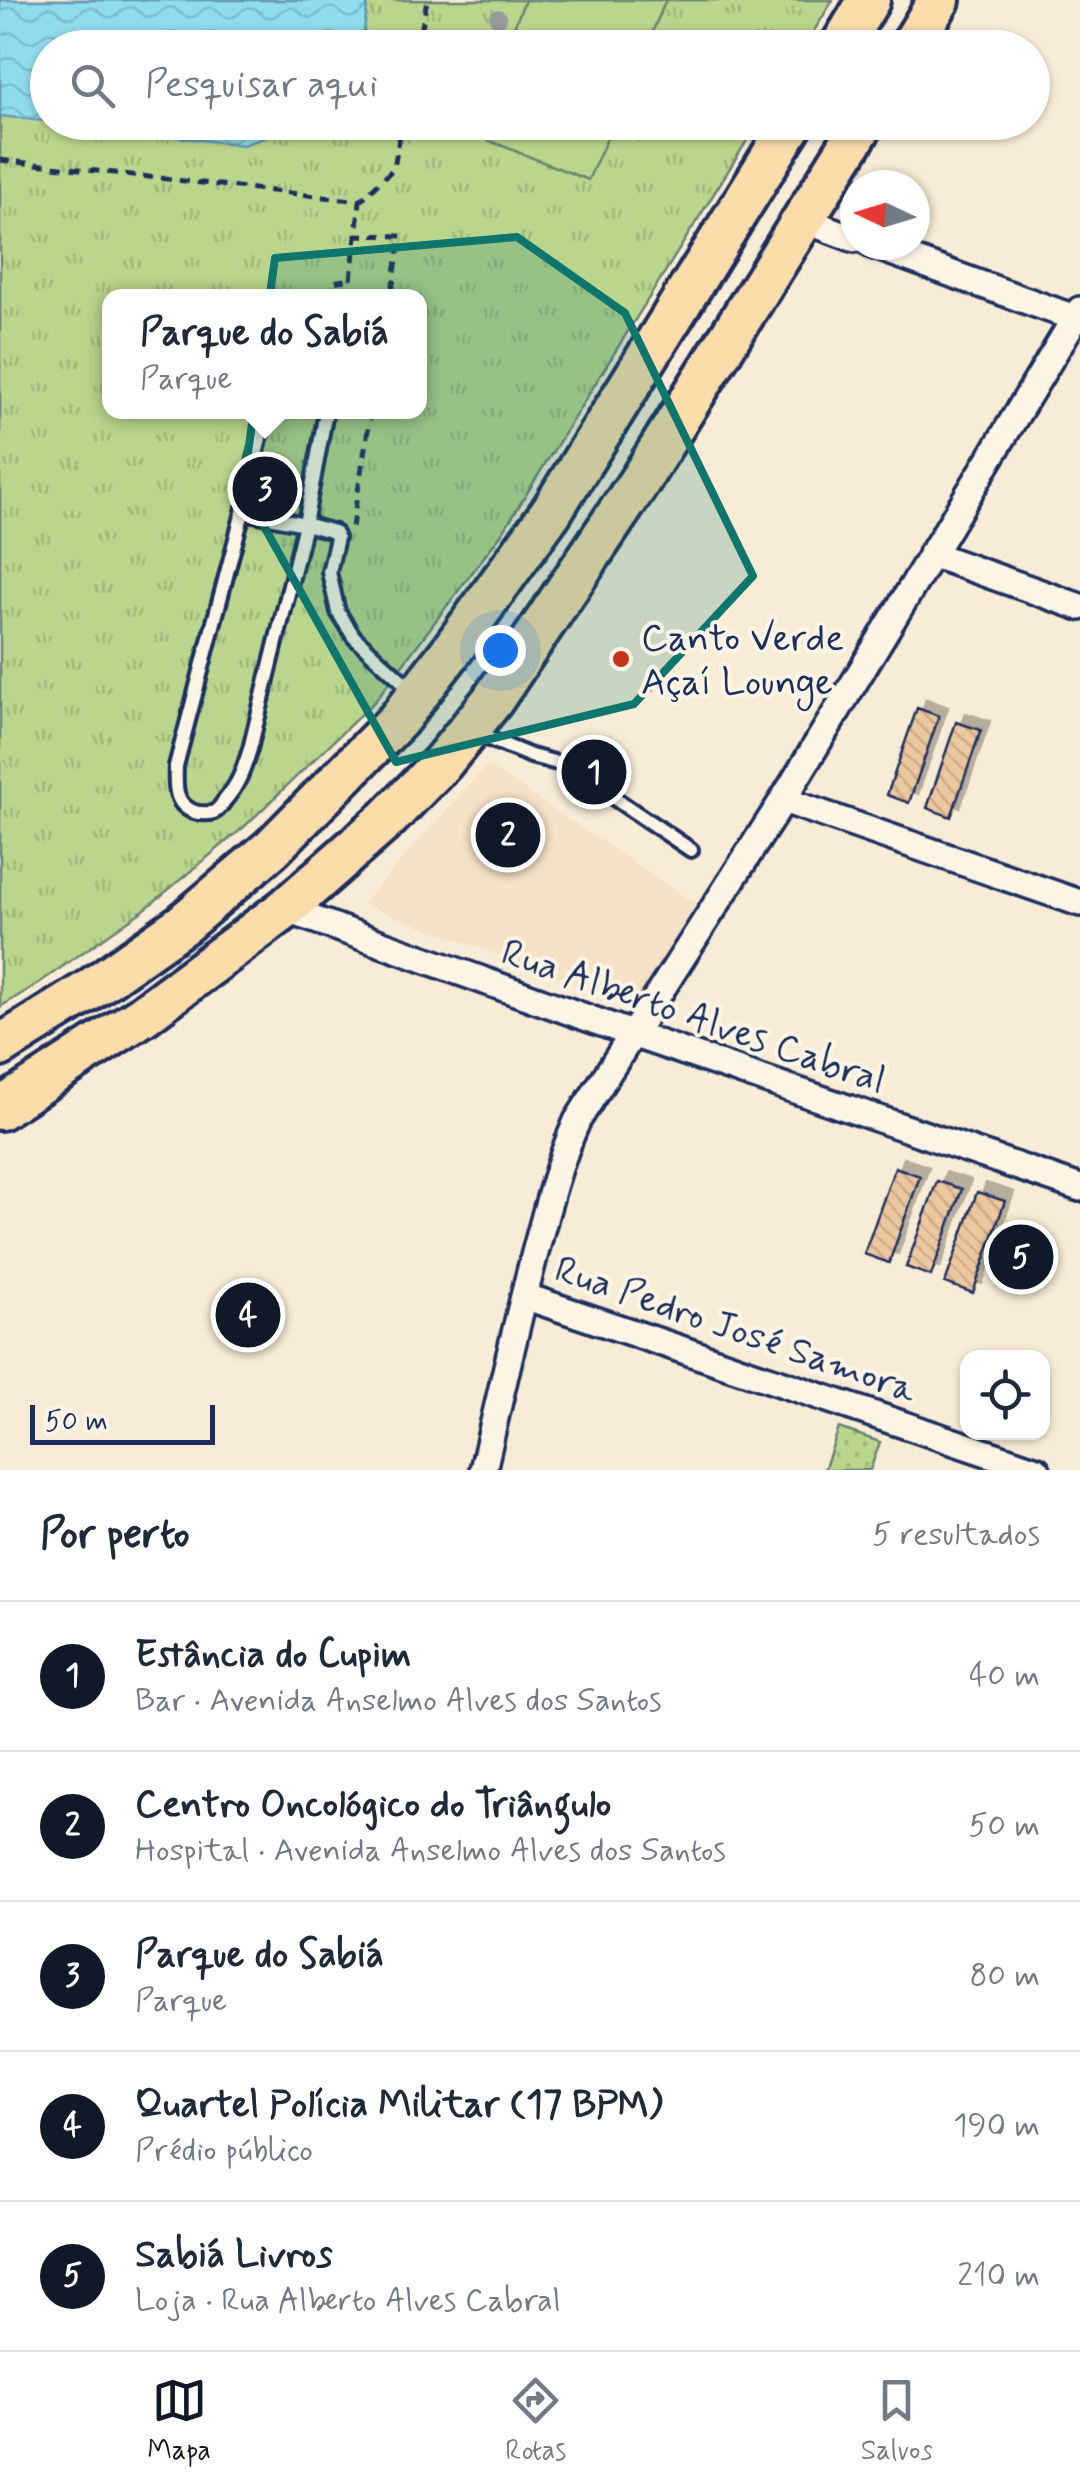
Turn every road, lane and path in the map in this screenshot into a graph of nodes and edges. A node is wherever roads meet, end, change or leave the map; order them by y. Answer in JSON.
{"nodes":[{"id":1,"x":427,"y":0,"type":"edge"},
{"id":2,"x":869,"y":0,"type":"edge"},
{"id":3,"x":939,"y":0,"type":"edge"},
{"id":4,"x":421,"y":30,"type":"edge"},
{"id":5,"x":851,"y":30,"type":"edge"},
{"id":6,"x":921,"y":30,"type":"edge"},
{"id":7,"x":399,"y":140,"type":"edge"},
{"id":8,"x":782,"y":140,"type":"edge"},
{"id":9,"x":853,"y":140,"type":"edge"},
{"id":10,"x":0,"y":160,"type":"edge"},
{"id":11,"x":360,"y":201,"type":"junction"},
{"id":12,"x":804,"y":220,"type":"junction"},
{"id":13,"x":840,"y":233,"type":"edge"},
{"id":14,"x":355,"y":235,"type":"junction"},
{"id":15,"x":916,"y":260,"type":"edge"},
{"id":16,"x":350,"y":279,"type":"junction"},
{"id":17,"x":330,"y":289,"type":"edge"},
{"id":18,"x":354,"y":289,"type":"edge"},
{"id":19,"x":392,"y":289,"type":"edge"},
{"id":20,"x":1078,"y":316,"type":"edge"},
{"id":21,"x":264,"y":419,"type":"edge"},
{"id":22,"x":325,"y":419,"type":"edge"},
{"id":23,"x":371,"y":419,"type":"edge"},
{"id":24,"x":243,"y":512,"type":"junction"},
{"id":25,"x":305,"y":524,"type":"junction"},
{"id":26,"x":350,"y":541,"type":"dead end"},
{"id":27,"x":931,"y":554,"type":"junction"},
{"id":28,"x":1080,"y":607,"type":"edge"},
{"id":29,"x":420,"y":692,"type":"junction"},
{"id":30,"x":470,"y":731,"type":"junction"},
{"id":31,"x":783,"y":800,"type":"junction"},
{"id":32,"x":691,"y":850,"type":"dead end"},
{"id":33,"x":1080,"y":903,"type":"edge"},
{"id":34,"x":285,"y":908,"type":"junction"},
{"id":35,"x":632,"y":1034,"type":"junction"},
{"id":36,"x":0,"y":1046,"type":"edge"},
{"id":37,"x":0,"y":1109,"type":"edge"},
{"id":38,"x":1080,"y":1188,"type":"edge"},
{"id":39,"x":524,"y":1296,"type":"junction"},
{"id":40,"x":484,"y":1470,"type":"edge"},
{"id":41,"x":1037,"y":1470,"type":"edge"}],
"edges":[{"from":1,"to":4,"type":"path"},
{"from":2,"to":5,"type":"main road"},
{"from":3,"to":6,"type":"main road"},
{"from":7,"to":11,"type":"path"},
{"from":8,"to":29,"type":"main road"},
{"from":9,"to":12,"type":"main road"},
{"from":10,"to":11,"type":"path"},
{"from":11,"to":14,"type":"path"},
{"from":12,"to":13,"type":"street"},
{"from":12,"to":30,"type":"main road"},
{"from":14,"to":16,"type":"path"},
{"from":14,"to":19,"type":"path"},
{"from":15,"to":20,"type":"street"},
{"from":16,"to":17,"type":"path"},
{"from":16,"to":18,"type":"path"},
{"from":20,"to":27,"type":"street"},
{"from":21,"to":24,"type":"lane"},
{"from":22,"to":25,"type":"lane"},
{"from":23,"to":26,"type":"path"},
{"from":24,"to":25,"type":"lane"},
{"from":24,"to":25,"type":"lane"},
{"from":25,"to":29,"type":"lane"},
{"from":27,"to":28,"type":"street"},
{"from":27,"to":31,"type":"street"},
{"from":29,"to":30,"type":"main road"},
{"from":29,"to":36,"type":"main road"},
{"from":30,"to":32,"type":"lane"},
{"from":30,"to":34,"type":"main road"},
{"from":31,"to":33,"type":"street"},
{"from":31,"to":35,"type":"street"},
{"from":34,"to":35,"type":"street","name":"Rua Alberto Alves Cabral"},
{"from":34,"to":37,"type":"main road"},
{"from":35,"to":38,"type":"street","name":"Rua Alberto Alves Cabral"},
{"from":35,"to":39,"type":"street"},
{"from":39,"to":40,"type":"street"},
{"from":39,"to":41,"type":"street","name":"Rua Pedro José Samora"}]}
